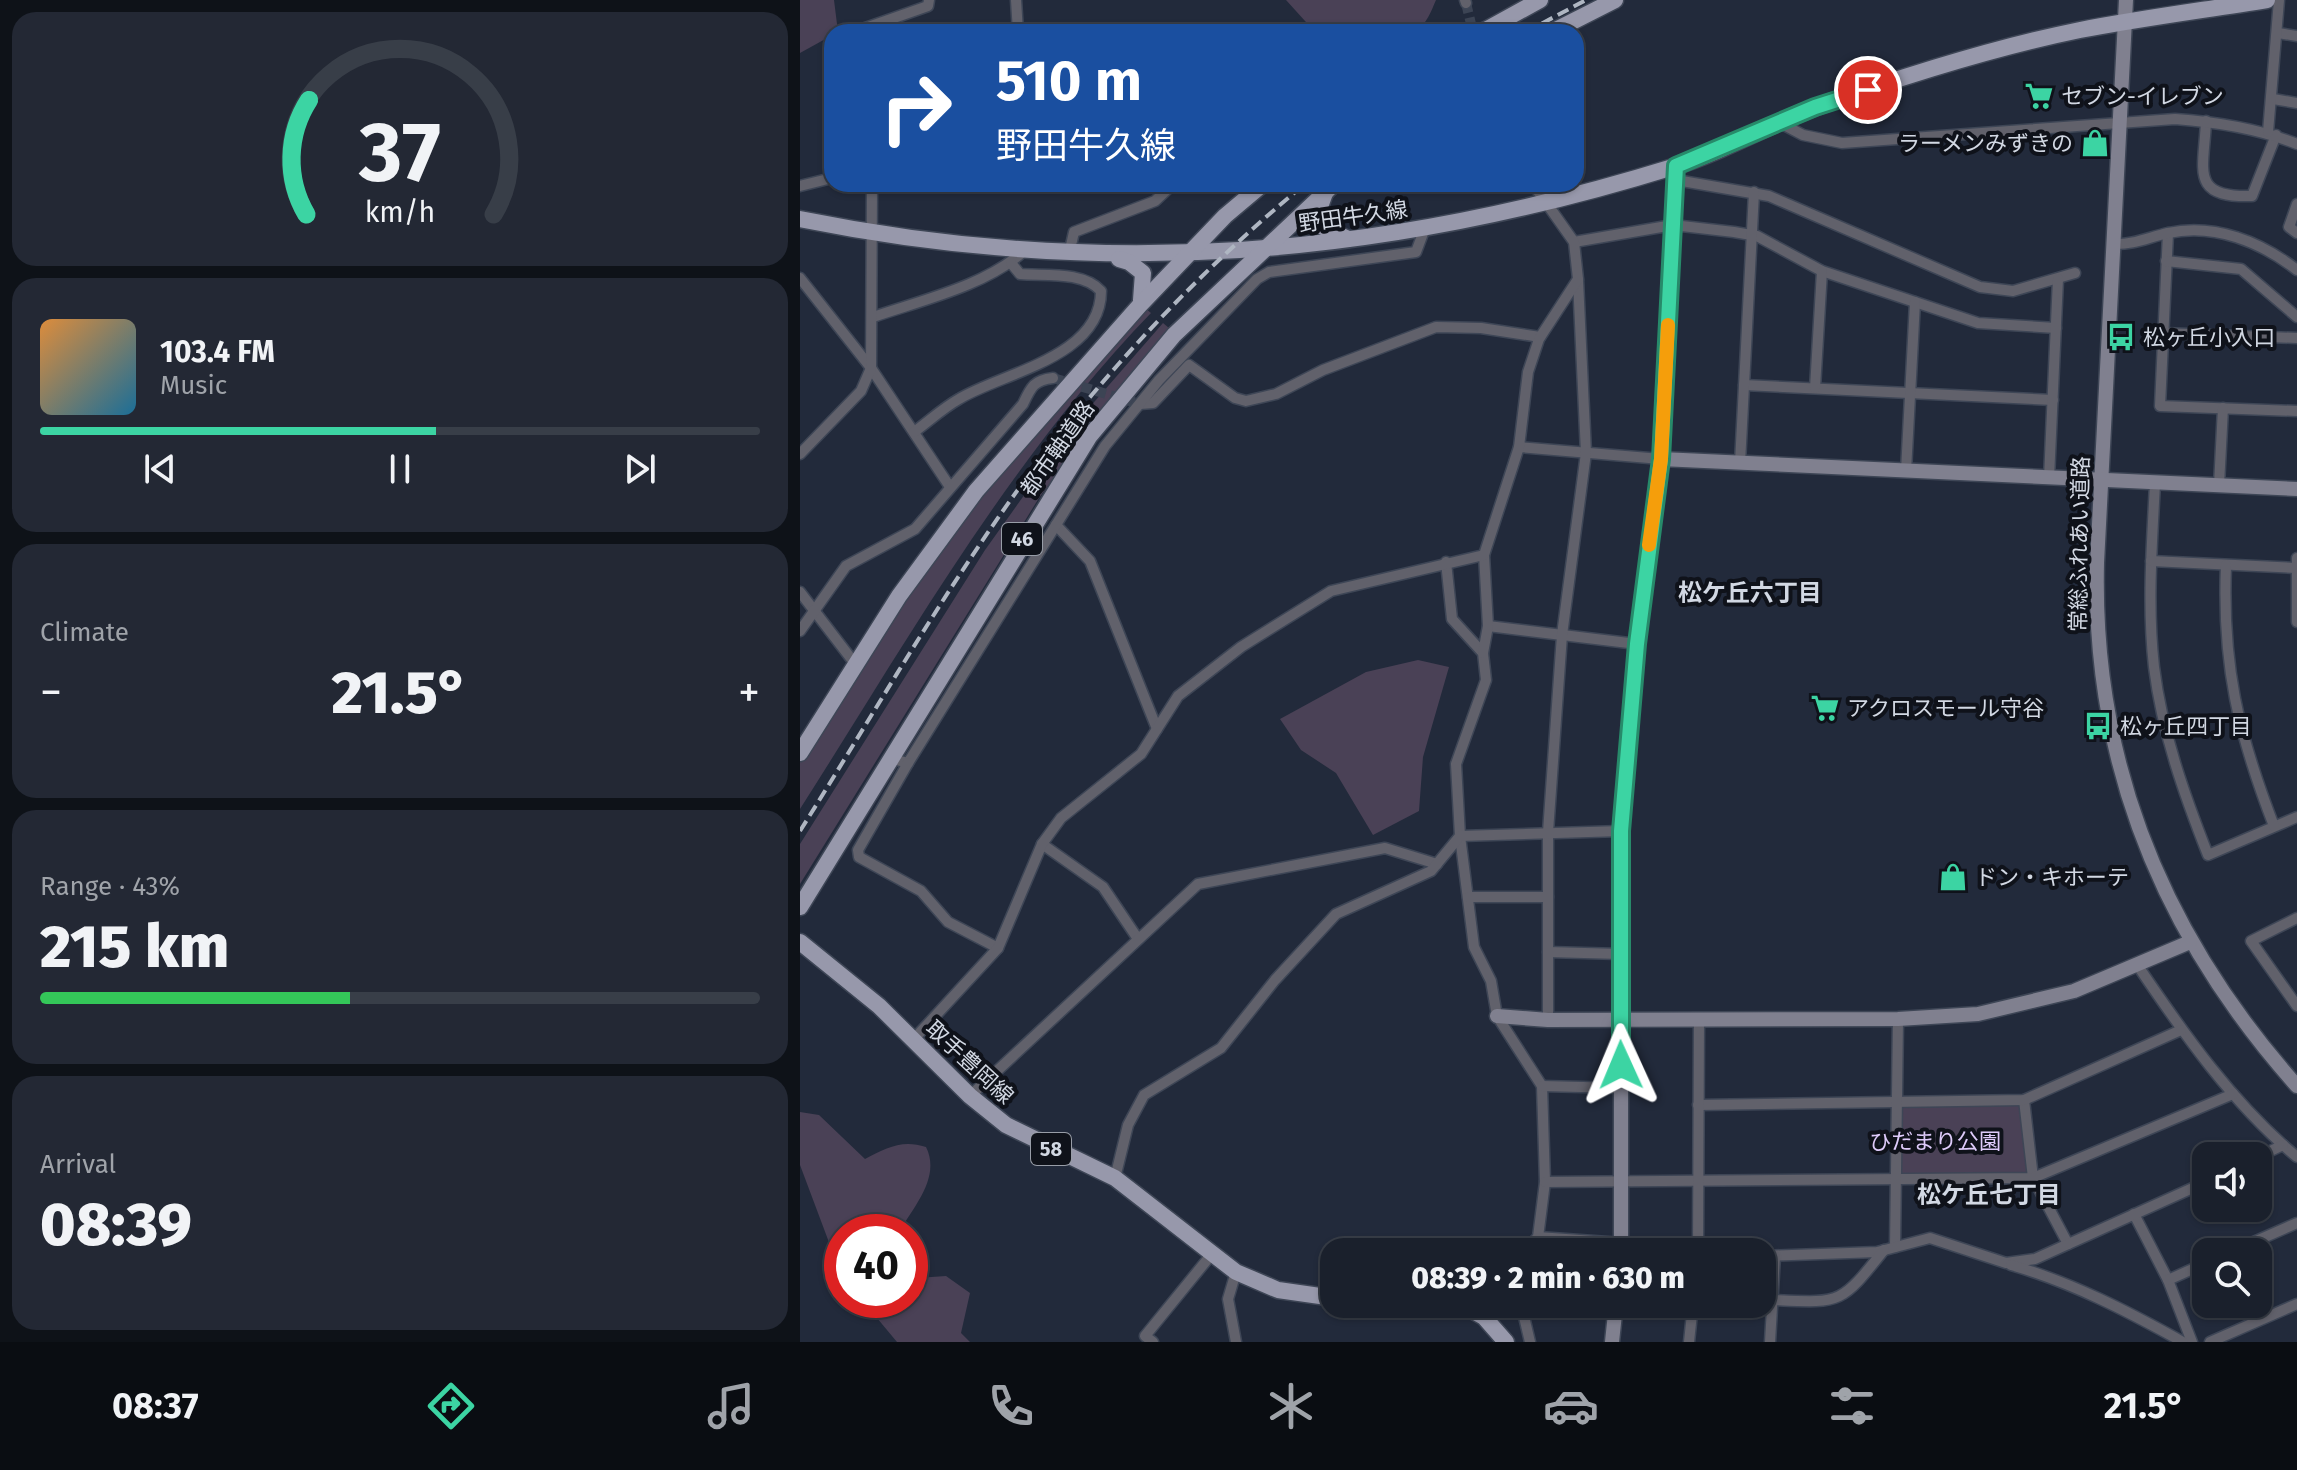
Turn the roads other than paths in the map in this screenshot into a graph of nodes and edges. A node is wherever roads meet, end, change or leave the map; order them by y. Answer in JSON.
{"nodes":[{"id":1,"x":929,"y":0,"type":"edge"},
{"id":2,"x":1016,"y":0,"type":"edge"},
{"id":3,"x":1540,"y":0,"type":"edge"},
{"id":4,"x":1615,"y":0,"type":"edge"},
{"id":5,"x":2126,"y":0,"type":"edge"},
{"id":6,"x":2267,"y":0,"type":"edge"},
{"id":7,"x":2279,"y":0,"type":"edge"},
{"id":8,"x":2125,"y":22,"type":"junction"},
{"id":9,"x":877,"y":24,"type":"edge"},
{"id":10,"x":1018,"y":24,"type":"edge"},
{"id":11,"x":1496,"y":24,"type":"edge"},
{"id":12,"x":1568,"y":24,"type":"edge"},
{"id":13,"x":2278,"y":33,"type":"junction"},
{"id":14,"x":2297,"y":36,"type":"edge"},
{"id":15,"x":2273,"y":99,"type":"junction"},
{"id":16,"x":2297,"y":103,"type":"edge"},
{"id":17,"x":2206,"y":121,"type":"junction"},
{"id":18,"x":1780,"y":123,"type":"junction"},
{"id":19,"x":2120,"y":123,"type":"junction"},
{"id":20,"x":2272,"y":134,"type":"junction"},
{"id":21,"x":2297,"y":144,"type":"edge"},
{"id":22,"x":1676,"y":173,"type":"junction"},
{"id":23,"x":824,"y":180,"type":"edge"},
{"id":24,"x":800,"y":186,"type":"edge"},
{"id":25,"x":872,"y":192,"type":"edge"},
{"id":26,"x":1165,"y":192,"type":"edge"},
{"id":27,"x":1254,"y":192,"type":"edge"},
{"id":28,"x":1324,"y":192,"type":"edge"},
{"id":29,"x":1328,"y":192,"type":"edge"},
{"id":30,"x":1540,"y":192,"type":"edge"},
{"id":31,"x":1582,"y":192,"type":"edge"},
{"id":32,"x":1584,"y":192,"type":"edge"},
{"id":33,"x":1754,"y":192,"type":"junction"},
{"id":34,"x":1547,"y":199,"type":"junction"},
{"id":35,"x":2297,"y":204,"type":"edge"},
{"id":36,"x":800,"y":219,"type":"edge"},
{"id":37,"x":1673,"y":225,"type":"junction"},
{"id":38,"x":1425,"y":228,"type":"junction"},
{"id":39,"x":873,"y":233,"type":"junction"},
{"id":40,"x":2168,"y":233,"type":"junction"},
{"id":41,"x":2297,"y":233,"type":"edge"},
{"id":42,"x":1751,"y":235,"type":"junction"},
{"id":43,"x":1361,"y":239,"type":"junction"},
{"id":44,"x":1574,"y":242,"type":"junction"},
{"id":45,"x":2113,"y":244,"type":"junction"},
{"id":46,"x":1024,"y":251,"type":"junction"},
{"id":47,"x":1260,"y":251,"type":"junction"},
{"id":48,"x":1069,"y":254,"type":"junction"},
{"id":49,"x":1102,"y":255,"type":"junction"},
{"id":50,"x":1187,"y":255,"type":"junction"},
{"id":51,"x":2166,"y":261,"type":"junction"},
{"id":52,"x":1011,"y":263,"type":"junction"},
{"id":53,"x":2297,"y":270,"type":"edge"},
{"id":54,"x":1822,"y":271,"type":"junction"},
{"id":55,"x":2075,"y":273,"type":"dead end"},
{"id":56,"x":800,"y":278,"type":"edge"},
{"id":57,"x":1578,"y":279,"type":"junction"},
{"id":58,"x":2058,"y":279,"type":"junction"},
{"id":59,"x":1915,"y":302,"type":"junction"},
{"id":60,"x":1140,"y":305,"type":"junction"},
{"id":61,"x":873,"y":317,"type":"junction"},
{"id":62,"x":2297,"y":317,"type":"edge"},
{"id":63,"x":2056,"y":328,"type":"junction"},
{"id":64,"x":2162,"y":333,"type":"junction"},
{"id":65,"x":1540,"y":337,"type":"junction"},
{"id":66,"x":2297,"y":338,"type":"edge"},
{"id":67,"x":871,"y":368,"type":"junction"},
{"id":68,"x":1053,"y":378,"type":"dead end"},
{"id":69,"x":1744,"y":385,"type":"junction"},
{"id":70,"x":1815,"y":388,"type":"junction"},
{"id":71,"x":1910,"y":392,"type":"junction"},
{"id":72,"x":2053,"y":400,"type":"junction"},
{"id":73,"x":1140,"y":404,"type":"junction"},
{"id":74,"x":2223,"y":408,"type":"junction"},
{"id":75,"x":2297,"y":411,"type":"edge"},
{"id":76,"x":914,"y":432,"type":"junction"},
{"id":77,"x":1519,"y":447,"type":"junction"},
{"id":78,"x":1586,"y":453,"type":"junction"},
{"id":79,"x":800,"y":454,"type":"edge"},
{"id":80,"x":1661,"y":459,"type":"junction"},
{"id":81,"x":1740,"y":463,"type":"junction"},
{"id":82,"x":1906,"y":471,"type":"junction"},
{"id":83,"x":2049,"y":478,"type":"junction"},
{"id":84,"x":2102,"y":481,"type":"junction"},
{"id":85,"x":2155,"y":483,"type":"junction"},
{"id":86,"x":2219,"y":485,"type":"junction"},
{"id":87,"x":950,"y":487,"type":"junction"},
{"id":88,"x":2297,"y":489,"type":"edge"},
{"id":89,"x":1056,"y":525,"type":"junction"},
{"id":90,"x":1484,"y":555,"type":"junction"},
{"id":91,"x":2297,"y":558,"type":"edge"},
{"id":92,"x":2151,"y":561,"type":"junction"},
{"id":93,"x":1446,"y":562,"type":"junction"},
{"id":94,"x":2226,"y":565,"type":"junction"},
{"id":95,"x":2296,"y":568,"type":"edge"},
{"id":96,"x":800,"y":592,"type":"edge"},
{"id":97,"x":814,"y":611,"type":"junction"},
{"id":98,"x":2297,"y":622,"type":"edge"},
{"id":99,"x":1488,"y":626,"type":"junction"},
{"id":100,"x":800,"y":631,"type":"edge"},
{"id":101,"x":1562,"y":635,"type":"junction"},
{"id":102,"x":1637,"y":644,"type":"junction"},
{"id":103,"x":1483,"y":653,"type":"junction"},
{"id":104,"x":856,"y":665,"type":"junction"},
{"id":105,"x":1157,"y":729,"type":"junction"},
{"id":106,"x":800,"y":753,"type":"edge"},
{"id":107,"x":889,"y":758,"type":"junction"},
{"id":108,"x":908,"y":763,"type":"junction"},
{"id":109,"x":2297,"y":817,"type":"edge"},
{"id":110,"x":2274,"y":826,"type":"junction"},
{"id":111,"x":1621,"y":831,"type":"junction"},
{"id":112,"x":1548,"y":832,"type":"junction"},
{"id":113,"x":1460,"y":836,"type":"junction"},
{"id":114,"x":1042,"y":844,"type":"junction"},
{"id":115,"x":1437,"y":864,"type":"junction"},
{"id":116,"x":1468,"y":897,"type":"junction"},
{"id":117,"x":1548,"y":897,"type":"junction"},
{"id":118,"x":800,"y":907,"type":"edge"},
{"id":119,"x":2297,"y":918,"type":"edge"},
{"id":120,"x":1138,"y":939,"type":"junction"},
{"id":121,"x":800,"y":942,"type":"edge"},
{"id":122,"x":2190,"y":942,"type":"junction"},
{"id":123,"x":998,"y":948,"type":"junction"},
{"id":124,"x":1548,"y":952,"type":"junction"},
{"id":125,"x":1621,"y":954,"type":"junction"},
{"id":126,"x":2138,"y":966,"type":"junction"},
{"id":127,"x":2297,"y":1006,"type":"edge"},
{"id":128,"x":1497,"y":1016,"type":"junction"},
{"id":129,"x":1621,"y":1019,"type":"junction"},
{"id":130,"x":1699,"y":1019,"type":"junction"},
{"id":131,"x":1898,"y":1019,"type":"junction"},
{"id":132,"x":1548,"y":1020,"type":"junction"},
{"id":133,"x":2181,"y":1030,"type":"junction"},
{"id":134,"x":914,"y":1039,"type":"junction"},
{"id":135,"x":1542,"y":1086,"type":"junction"},
{"id":136,"x":2297,"y":1086,"type":"edge"},
{"id":137,"x":1622,"y":1088,"type":"junction"},
{"id":138,"x":2233,"y":1094,"type":"junction"},
{"id":139,"x":970,"y":1096,"type":"junction"},
{"id":140,"x":2024,"y":1100,"type":"junction"},
{"id":141,"x":1896,"y":1102,"type":"junction"},
{"id":142,"x":1698,"y":1105,"type":"junction"},
{"id":143,"x":2283,"y":1145,"type":"junction"},
{"id":144,"x":2272,"y":1150,"type":"edge"},
{"id":145,"x":2297,"y":1157,"type":"edge"},
{"id":146,"x":1115,"y":1178,"type":"junction"},
{"id":147,"x":2033,"y":1178,"type":"junction"},
{"id":148,"x":1896,"y":1181,"type":"junction"},
{"id":149,"x":1545,"y":1182,"type":"junction"},
{"id":150,"x":1624,"y":1182,"type":"junction"},
{"id":151,"x":1698,"y":1182,"type":"junction"},
{"id":152,"x":2192,"y":1188,"type":"edge"},
{"id":153,"x":2134,"y":1214,"type":"junction"},
{"id":154,"x":2297,"y":1223,"type":"edge"},
{"id":155,"x":1538,"y":1237,"type":"joint"},
{"id":156,"x":1546,"y":1238,"type":"edge"},
{"id":157,"x":1621,"y":1238,"type":"edge"},
{"id":158,"x":1698,"y":1238,"type":"edge"},
{"id":159,"x":2263,"y":1238,"type":"edge"},
{"id":160,"x":2068,"y":1244,"type":"junction"},
{"id":161,"x":1890,"y":1248,"type":"junction"},
{"id":162,"x":1211,"y":1255,"type":"junction"},
{"id":163,"x":1776,"y":1256,"type":"edge"},
{"id":164,"x":2006,"y":1263,"type":"junction"},
{"id":165,"x":2192,"y":1269,"type":"edge"},
{"id":166,"x":1236,"y":1272,"type":"junction"},
{"id":167,"x":2168,"y":1280,"type":"junction"},
{"id":168,"x":1320,"y":1296,"type":"edge"},
{"id":169,"x":1776,"y":1300,"type":"edge"},
{"id":170,"x":2297,"y":1304,"type":"edge"},
{"id":171,"x":1485,"y":1318,"type":"edge"},
{"id":172,"x":1524,"y":1318,"type":"edge"},
{"id":173,"x":1615,"y":1318,"type":"edge"},
{"id":174,"x":1692,"y":1318,"type":"edge"},
{"id":175,"x":1771,"y":1318,"type":"edge"},
{"id":176,"x":1153,"y":1342,"type":"edge"},
{"id":177,"x":1236,"y":1342,"type":"edge"},
{"id":178,"x":1506,"y":1342,"type":"edge"},
{"id":179,"x":1530,"y":1342,"type":"edge"},
{"id":180,"x":1612,"y":1342,"type":"edge"},
{"id":181,"x":1689,"y":1342,"type":"edge"},
{"id":182,"x":1770,"y":1342,"type":"edge"},
{"id":183,"x":2183,"y":1342,"type":"edge"},
{"id":184,"x":2192,"y":1342,"type":"edge"},
{"id":185,"x":2210,"y":1342,"type":"edge"}],
"edges":[{"from":1,"to":9,"type":"street"},
{"from":2,"to":10,"type":"street"},
{"from":3,"to":11,"type":"main road"},
{"from":4,"to":12,"type":"main road"},
{"from":5,"to":8,"type":"street","name":"常総ふれあい道路"},
{"from":6,"to":8,"type":"main road","name":"野田牛久線"},
{"from":7,"to":13,"type":"street"},
{"from":8,"to":18,"type":"main road","name":"野田牛久線"},
{"from":8,"to":19,"type":"street","name":"常総ふれあい道路"},
{"from":13,"to":14,"type":"street"},
{"from":13,"to":15,"type":"street"},
{"from":15,"to":16,"type":"street"},
{"from":15,"to":20,"type":"street"},
{"from":17,"to":19,"type":"street"},
{"from":17,"to":20,"type":"street"},
{"from":17,"to":20,"type":"street"},
{"from":18,"to":19,"type":"street"},
{"from":18,"to":22,"type":"main road","name":"野田牛久線"},
{"from":19,"to":45,"type":"street","name":"常総ふれあい道路"},
{"from":20,"to":21,"type":"street"},
{"from":22,"to":32,"type":"main road","name":"野田牛久線"},
{"from":22,"to":33,"type":"street"},
{"from":22,"to":37,"type":"street"},
{"from":23,"to":24,"type":"street"},
{"from":25,"to":39,"type":"street"},
{"from":26,"to":48,"type":"street"},
{"from":27,"to":50,"type":"main road","name":"都市軸道路"},
{"from":28,"to":47,"type":"main road","name":"都市軸道路","number":"46"},
{"from":29,"to":43,"type":"main road"},
{"from":30,"to":34,"type":"street"},
{"from":31,"to":34,"type":"main road","name":"野田牛久線"},
{"from":33,"to":42,"type":"street"},
{"from":33,"to":58,"type":"street"},
{"from":34,"to":38,"type":"main road","name":"野田牛久線"},
{"from":34,"to":44,"type":"street"},
{"from":35,"to":41,"type":"street"},
{"from":36,"to":39,"type":"main road","name":"野田牛久線"},
{"from":37,"to":42,"type":"street"},
{"from":37,"to":44,"type":"street"},
{"from":37,"to":80,"type":"street"},
{"from":38,"to":43,"type":"main road","name":"野田牛久線"},
{"from":38,"to":73,"type":"street"},
{"from":39,"to":46,"type":"main road","name":"野田牛久線"},
{"from":39,"to":61,"type":"street"},
{"from":40,"to":45,"type":"street"},
{"from":40,"to":51,"type":"street"},
{"from":40,"to":53,"type":"street"},
{"from":42,"to":54,"type":"street"},
{"from":42,"to":69,"type":"street"},
{"from":43,"to":47,"type":"main road","name":"野田牛久線"},
{"from":44,"to":57,"type":"street"},
{"from":45,"to":84,"type":"street","name":"常総ふれあい道路"},
{"from":46,"to":48,"type":"main road","name":"野田牛久線"},
{"from":46,"to":52,"type":"street"},
{"from":47,"to":50,"type":"main road","name":"野田牛久線"},
{"from":47,"to":107,"type":"main road","name":"都市軸道路","number":"46"},
{"from":48,"to":49,"type":"main road","name":"野田牛久線"},
{"from":49,"to":50,"type":"main road","name":"野田牛久線"},
{"from":49,"to":60,"type":"main road"},
{"from":50,"to":60,"type":"main road","name":"都市軸道路"},
{"from":51,"to":62,"type":"street"},
{"from":51,"to":64,"type":"street"},
{"from":52,"to":61,"type":"street"},
{"from":52,"to":76,"type":"street"},
{"from":54,"to":59,"type":"street"},
{"from":54,"to":70,"type":"street"},
{"from":55,"to":58,"type":"street"},
{"from":56,"to":67,"type":"street"},
{"from":57,"to":65,"type":"street"},
{"from":57,"to":78,"type":"street"},
{"from":58,"to":63,"type":"street"},
{"from":59,"to":63,"type":"street"},
{"from":59,"to":71,"type":"street"},
{"from":60,"to":104,"type":"main road","name":"都市軸道路"},
{"from":61,"to":67,"type":"street"},
{"from":63,"to":72,"type":"street"},
{"from":64,"to":66,"type":"street"},
{"from":64,"to":74,"type":"street"},
{"from":65,"to":73,"type":"street"},
{"from":65,"to":77,"type":"street"},
{"from":67,"to":76,"type":"street"},
{"from":67,"to":79,"type":"street"},
{"from":68,"to":87,"type":"street"},
{"from":69,"to":70,"type":"street"},
{"from":69,"to":81,"type":"street"},
{"from":70,"to":71,"type":"street"},
{"from":71,"to":72,"type":"street"},
{"from":71,"to":82,"type":"street"},
{"from":72,"to":83,"type":"street"},
{"from":73,"to":89,"type":"street"},
{"from":74,"to":75,"type":"street"},
{"from":74,"to":86,"type":"street"},
{"from":76,"to":87,"type":"street"},
{"from":77,"to":78,"type":"street"},
{"from":77,"to":90,"type":"street"},
{"from":78,"to":80,"type":"street"},
{"from":78,"to":101,"type":"street"},
{"from":80,"to":81,"type":"street"},
{"from":80,"to":102,"type":"street"},
{"from":81,"to":82,"type":"street"},
{"from":82,"to":83,"type":"street"},
{"from":83,"to":84,"type":"street"},
{"from":84,"to":85,"type":"street"},
{"from":84,"to":122,"type":"street","name":"常総ふれあい道路"},
{"from":85,"to":86,"type":"street"},
{"from":85,"to":92,"type":"street"},
{"from":86,"to":88,"type":"street"},
{"from":87,"to":97,"type":"street"},
{"from":89,"to":105,"type":"street"},
{"from":89,"to":108,"type":"street"},
{"from":90,"to":93,"type":"street"},
{"from":90,"to":99,"type":"street"},
{"from":91,"to":95,"type":"street"},
{"from":92,"to":94,"type":"street"},
{"from":92,"to":110,"type":"street"},
{"from":93,"to":103,"type":"street"},
{"from":93,"to":105,"type":"street"},
{"from":94,"to":95,"type":"street"},
{"from":94,"to":110,"type":"street"},
{"from":95,"to":98,"type":"street"},
{"from":96,"to":97,"type":"street"},
{"from":97,"to":100,"type":"street"},
{"from":97,"to":104,"type":"street"},
{"from":99,"to":101,"type":"street"},
{"from":99,"to":103,"type":"street"},
{"from":101,"to":102,"type":"street"},
{"from":101,"to":112,"type":"street"},
{"from":102,"to":111,"type":"street"},
{"from":103,"to":113,"type":"street"},
{"from":104,"to":106,"type":"main road","name":"都市軸道路"},
{"from":105,"to":114,"type":"street"},
{"from":107,"to":108,"type":"street"},
{"from":107,"to":118,"type":"main road","name":"都市軸道路","number":"46"},
{"from":108,"to":123,"type":"street"},
{"from":109,"to":110,"type":"street"},
{"from":111,"to":112,"type":"street"},
{"from":111,"to":125,"type":"street"},
{"from":112,"to":113,"type":"street"},
{"from":112,"to":117,"type":"street"},
{"from":113,"to":115,"type":"street"},
{"from":113,"to":116,"type":"street"},
{"from":114,"to":120,"type":"street"},
{"from":114,"to":123,"type":"street"},
{"from":115,"to":120,"type":"street"},
{"from":115,"to":146,"type":"street"},
{"from":116,"to":117,"type":"street"},
{"from":116,"to":128,"type":"street"},
{"from":117,"to":124,"type":"street"},
{"from":119,"to":127,"type":"street"},
{"from":120,"to":139,"type":"street"},
{"from":121,"to":134,"type":"main road","name":"取手豊岡線","number":"58"},
{"from":122,"to":126,"type":"street"},
{"from":122,"to":136,"type":"street","name":"常総ふれあい道路"},
{"from":123,"to":134,"type":"street"},
{"from":124,"to":125,"type":"street"},
{"from":124,"to":132,"type":"street"},
{"from":125,"to":129,"type":"street"},
{"from":126,"to":131,"type":"street"},
{"from":126,"to":133,"type":"street"},
{"from":128,"to":132,"type":"street"},
{"from":128,"to":135,"type":"street"},
{"from":129,"to":130,"type":"street"},
{"from":129,"to":132,"type":"street"},
{"from":129,"to":137,"type":"street"},
{"from":130,"to":131,"type":"street"},
{"from":130,"to":142,"type":"street"},
{"from":131,"to":141,"type":"street"},
{"from":133,"to":138,"type":"street"},
{"from":133,"to":140,"type":"street"},
{"from":134,"to":139,"type":"main road","name":"取手豊岡線","number":"58"},
{"from":135,"to":137,"type":"street"},
{"from":135,"to":149,"type":"street"},
{"from":137,"to":150,"type":"street"},
{"from":138,"to":143,"type":"street"},
{"from":138,"to":147,"type":"street"},
{"from":139,"to":146,"type":"main road","name":"取手豊岡線","number":"58"},
{"from":140,"to":141,"type":"street"},
{"from":140,"to":147,"type":"street"},
{"from":141,"to":142,"type":"street"},
{"from":141,"to":148,"type":"street"},
{"from":142,"to":151,"type":"street"},
{"from":143,"to":144,"type":"street"},
{"from":143,"to":145,"type":"street"},
{"from":146,"to":162,"type":"main road","name":"取手豊岡線","number":"58"},
{"from":147,"to":148,"type":"street"},
{"from":147,"to":160,"type":"street"},
{"from":148,"to":151,"type":"street"},
{"from":148,"to":161,"type":"street"},
{"from":149,"to":150,"type":"street"},
{"from":149,"to":155,"type":"street"},
{"from":150,"to":151,"type":"street"},
{"from":150,"to":157,"type":"street"},
{"from":151,"to":158,"type":"street"},
{"from":152,"to":153,"type":"street"},
{"from":153,"to":160,"type":"street"},
{"from":153,"to":167,"type":"street"},
{"from":154,"to":159,"type":"street"},
{"from":155,"to":156,"type":"street"},
{"from":160,"to":164,"type":"street"},
{"from":161,"to":163,"type":"street"},
{"from":161,"to":164,"type":"street"},
{"from":161,"to":169,"type":"street"},
{"from":162,"to":166,"type":"main road","name":"取手豊岡線","number":"58"},
{"from":162,"to":176,"type":"street"},
{"from":164,"to":183,"type":"street"},
{"from":165,"to":167,"type":"street"},
{"from":166,"to":168,"type":"main road","name":"取手豊岡線","number":"58"},
{"from":166,"to":177,"type":"street"},
{"from":167,"to":184,"type":"street"},
{"from":170,"to":185,"type":"street"},
{"from":171,"to":178,"type":"main road"},
{"from":172,"to":179,"type":"street"},
{"from":173,"to":180,"type":"street"},
{"from":174,"to":181,"type":"street"},
{"from":175,"to":182,"type":"street"}]}
